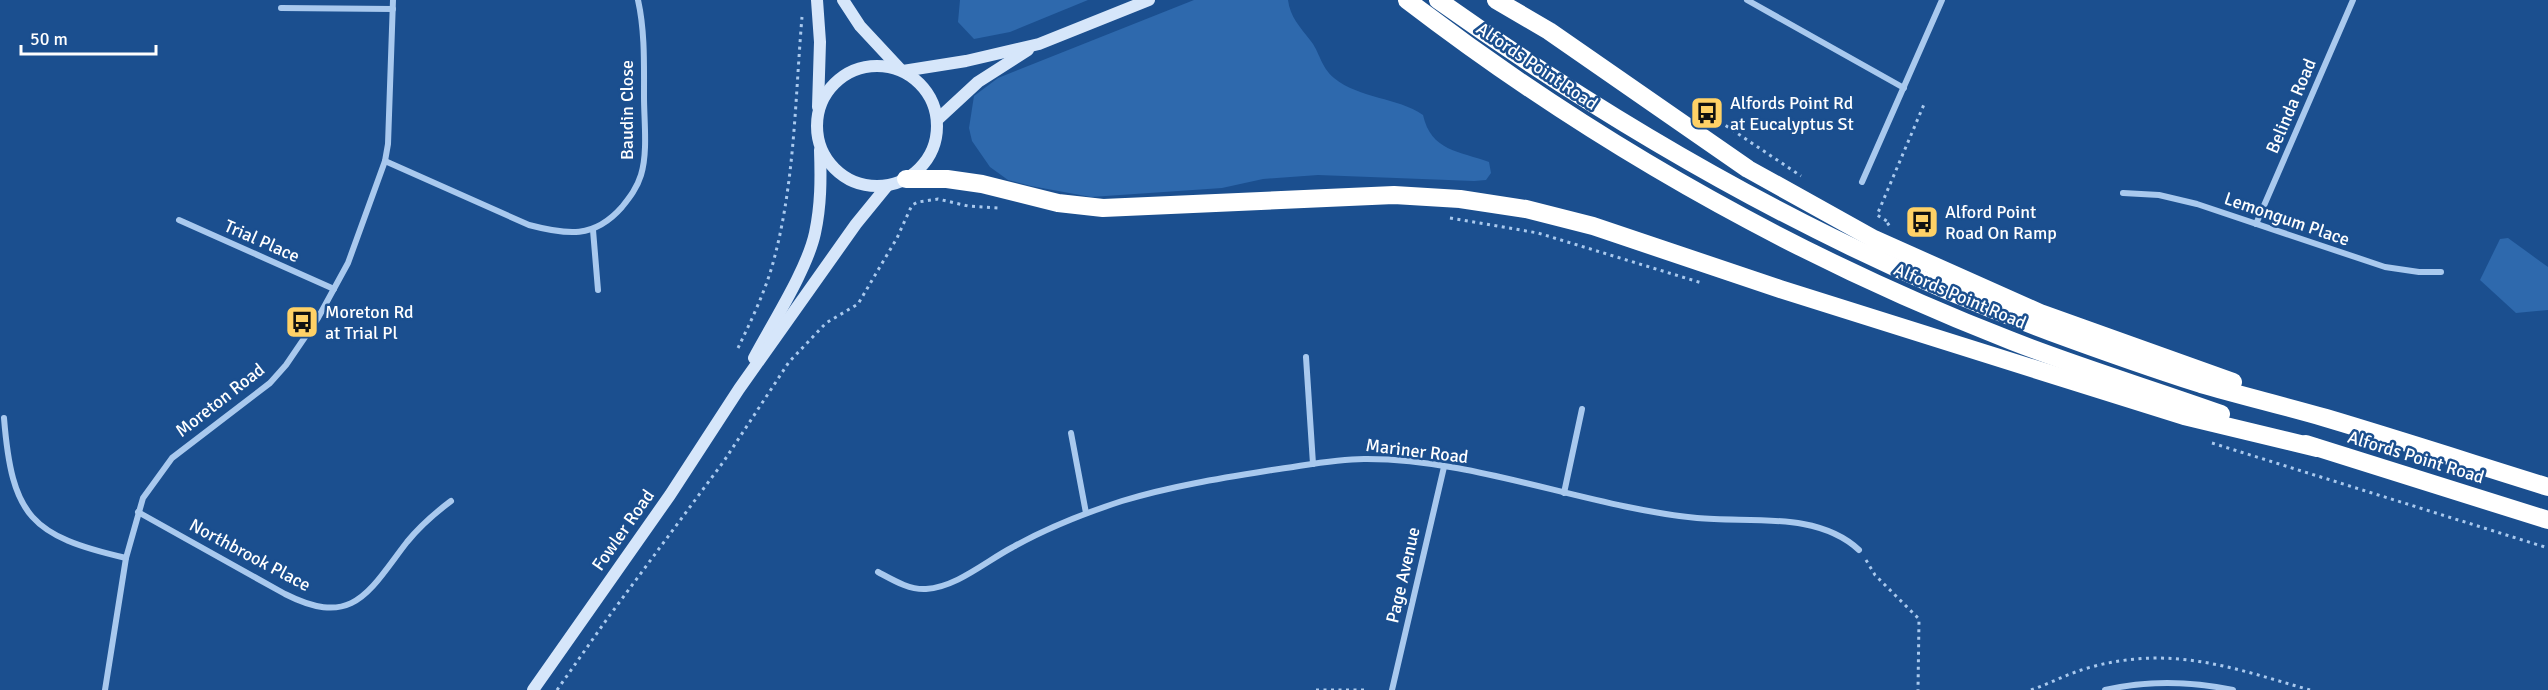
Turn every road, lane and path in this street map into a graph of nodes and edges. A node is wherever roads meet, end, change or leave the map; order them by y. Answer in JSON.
{"nodes":[{"id":1,"x":393,"y":0,"type":"edge"},
{"id":2,"x":638,"y":0,"type":"edge"},
{"id":3,"x":817,"y":0,"type":"edge"},
{"id":4,"x":843,"y":0,"type":"edge"},
{"id":5,"x":1149,"y":0,"type":"edge"},
{"id":6,"x":1407,"y":0,"type":"edge"},
{"id":7,"x":1438,"y":0,"type":"edge"},
{"id":8,"x":1496,"y":0,"type":"edge"},
{"id":9,"x":1515,"y":0,"type":"edge"},
{"id":10,"x":1747,"y":0,"type":"edge"},
{"id":11,"x":1942,"y":0,"type":"edge"},
{"id":12,"x":2353,"y":0,"type":"edge"},
{"id":13,"x":281,"y":8,"type":"dead end"},
{"id":14,"x":393,"y":9,"type":"junction"},
{"id":15,"x":802,"y":14,"type":"dead end"},
{"id":16,"x":1548,"y":31,"type":"junction"},
{"id":17,"x":1039,"y":44,"type":"junction"},
{"id":18,"x":902,"y":71,"type":"junction"},
{"id":19,"x":1904,"y":88,"type":"junction"},
{"id":20,"x":1925,"y":102,"type":"dead end"},
{"id":21,"x":1707,"y":113,"type":"dead end"},
{"id":22,"x":818,"y":114,"type":"junction"},
{"id":23,"x":938,"y":119,"type":"junction"},
{"id":24,"x":820,"y":148,"type":"junction"},
{"id":25,"x":385,"y":161,"type":"junction"},
{"id":26,"x":1804,"y":178,"type":"dead end"},
{"id":27,"x":906,"y":179,"type":"junction"},
{"id":28,"x":1862,"y":182,"type":"dead end"},
{"id":29,"x":887,"y":186,"type":"junction"},
{"id":30,"x":2123,"y":193,"type":"dead end"},
{"id":31,"x":1009,"y":208,"type":"dead end"},
{"id":32,"x":1444,"y":217,"type":"dead end"},
{"id":33,"x":178,"y":220,"type":"dead end"},
{"id":34,"x":1878,"y":223,"type":"dead end"},
{"id":35,"x":2256,"y":224,"type":"junction"},
{"id":36,"x":593,"y":230,"type":"junction"},
{"id":37,"x":2441,"y":272,"type":"dead end"},
{"id":38,"x":1709,"y":286,"type":"dead end"},
{"id":39,"x":334,"y":289,"type":"junction"},
{"id":40,"x":598,"y":290,"type":"dead end"},
{"id":41,"x":738,"y":348,"type":"dead end"},
{"id":42,"x":1306,"y":357,"type":"dead end"},
{"id":43,"x":739,"y":389,"type":"junction"},
{"id":44,"x":1582,"y":409,"type":"dead end"},
{"id":45,"x":4,"y":418,"type":"dead end"},
{"id":46,"x":2325,"y":418,"type":"junction"},
{"id":47,"x":1071,"y":433,"type":"dead end"},
{"id":48,"x":2203,"y":440,"type":"dead end"},
{"id":49,"x":2317,"y":448,"type":"junction"},
{"id":50,"x":1313,"y":464,"type":"junction"},
{"id":51,"x":1443,"y":467,"type":"junction"},
{"id":52,"x":2548,"y":487,"type":"edge"},
{"id":53,"x":1564,"y":493,"type":"junction"},
{"id":54,"x":451,"y":501,"type":"dead end"},
{"id":55,"x":138,"y":512,"type":"junction"},
{"id":56,"x":1086,"y":513,"type":"junction"},
{"id":57,"x":2548,"y":520,"type":"edge"},
{"id":58,"x":2548,"y":548,"type":"edge"},
{"id":59,"x":1859,"y":550,"type":"joint"},
{"id":60,"x":126,"y":558,"type":"junction"},
{"id":61,"x":878,"y":572,"type":"dead end"},
{"id":62,"x":105,"y":690,"type":"edge"},
{"id":63,"x":533,"y":690,"type":"edge"},
{"id":64,"x":557,"y":690,"type":"edge"},
{"id":65,"x":1316,"y":690,"type":"edge"},
{"id":66,"x":1365,"y":690,"type":"edge"},
{"id":67,"x":1392,"y":690,"type":"edge"},
{"id":68,"x":1918,"y":690,"type":"edge"},
{"id":69,"x":2105,"y":690,"type":"edge"},
{"id":70,"x":2233,"y":690,"type":"edge"}],
"edges":[{"from":1,"to":14,"type":"street","name":"Moreton Road"},
{"from":2,"to":36,"type":"street","name":"Baudin Close"},
{"from":3,"to":22,"type":"street"},
{"from":4,"to":18,"type":"street"},
{"from":5,"to":17,"type":"street"},
{"from":6,"to":49,"type":"highway","name":"Alfords Point Road"},
{"from":7,"to":46,"type":"highway","name":"Alfords Point Road"},
{"from":8,"to":16,"type":"highway"},
{"from":9,"to":16,"type":"highway"},
{"from":10,"to":19,"type":"street"},
{"from":11,"to":19,"type":"street"},
{"from":12,"to":35,"type":"street","name":"Belinda Road"},
{"from":13,"to":14,"type":"street"},
{"from":14,"to":25,"type":"street","name":"Moreton Road"},
{"from":15,"to":41,"type":"path"},
{"from":16,"to":46,"type":"highway"},
{"from":17,"to":18,"type":"street"},
{"from":17,"to":23,"type":"street"},
{"from":18,"to":22,"type":"street"},
{"from":18,"to":23,"type":"street"},
{"from":19,"to":28,"type":"street"},
{"from":20,"to":34,"type":"path"},
{"from":21,"to":26,"type":"path"},
{"from":22,"to":24,"type":"street"},
{"from":23,"to":27,"type":"street"},
{"from":24,"to":29,"type":"street"},
{"from":24,"to":43,"type":"street","name":"Fowler Road"},
{"from":25,"to":36,"type":"street"},
{"from":25,"to":39,"type":"street","name":"Moreton Road"},
{"from":27,"to":29,"type":"street"},
{"from":27,"to":49,"type":"highway"},
{"from":29,"to":43,"type":"street","name":"Fowler Road"},
{"from":30,"to":35,"type":"street","name":"Lemongum Place"},
{"from":31,"to":64,"type":"path"},
{"from":32,"to":38,"type":"path"},
{"from":33,"to":39,"type":"street","name":"Trial Place"},
{"from":35,"to":37,"type":"street","name":"Lemongum Place"},
{"from":36,"to":40,"type":"street"},
{"from":39,"to":55,"type":"street","name":"Moreton Road"},
{"from":42,"to":50,"type":"street"},
{"from":43,"to":63,"type":"street","name":"Fowler Road"},
{"from":44,"to":53,"type":"street"},
{"from":45,"to":60,"type":"street"},
{"from":46,"to":52,"type":"highway","name":"Alfords Point Road"},
{"from":47,"to":56,"type":"street"},
{"from":48,"to":58,"type":"path"},
{"from":49,"to":57,"type":"highway","name":"Alfords Point Road"},
{"from":50,"to":51,"type":"street","name":"Mariner Road"},
{"from":50,"to":56,"type":"street","name":"Mariner Road"},
{"from":51,"to":53,"type":"street","name":"Mariner Road"},
{"from":51,"to":67,"type":"street","name":"Page Avenue"},
{"from":53,"to":59,"type":"street","name":"Mariner Road"},
{"from":54,"to":55,"type":"street","name":"Northbrook Place"},
{"from":55,"to":60,"type":"street","name":"Moreton Road"},
{"from":56,"to":61,"type":"street","name":"Mariner Road"},
{"from":59,"to":68,"type":"path"},
{"from":60,"to":62,"type":"street","name":"Moreton Road"},
{"from":65,"to":66,"type":"path"},
{"from":69,"to":70,"type":"street"}]}
